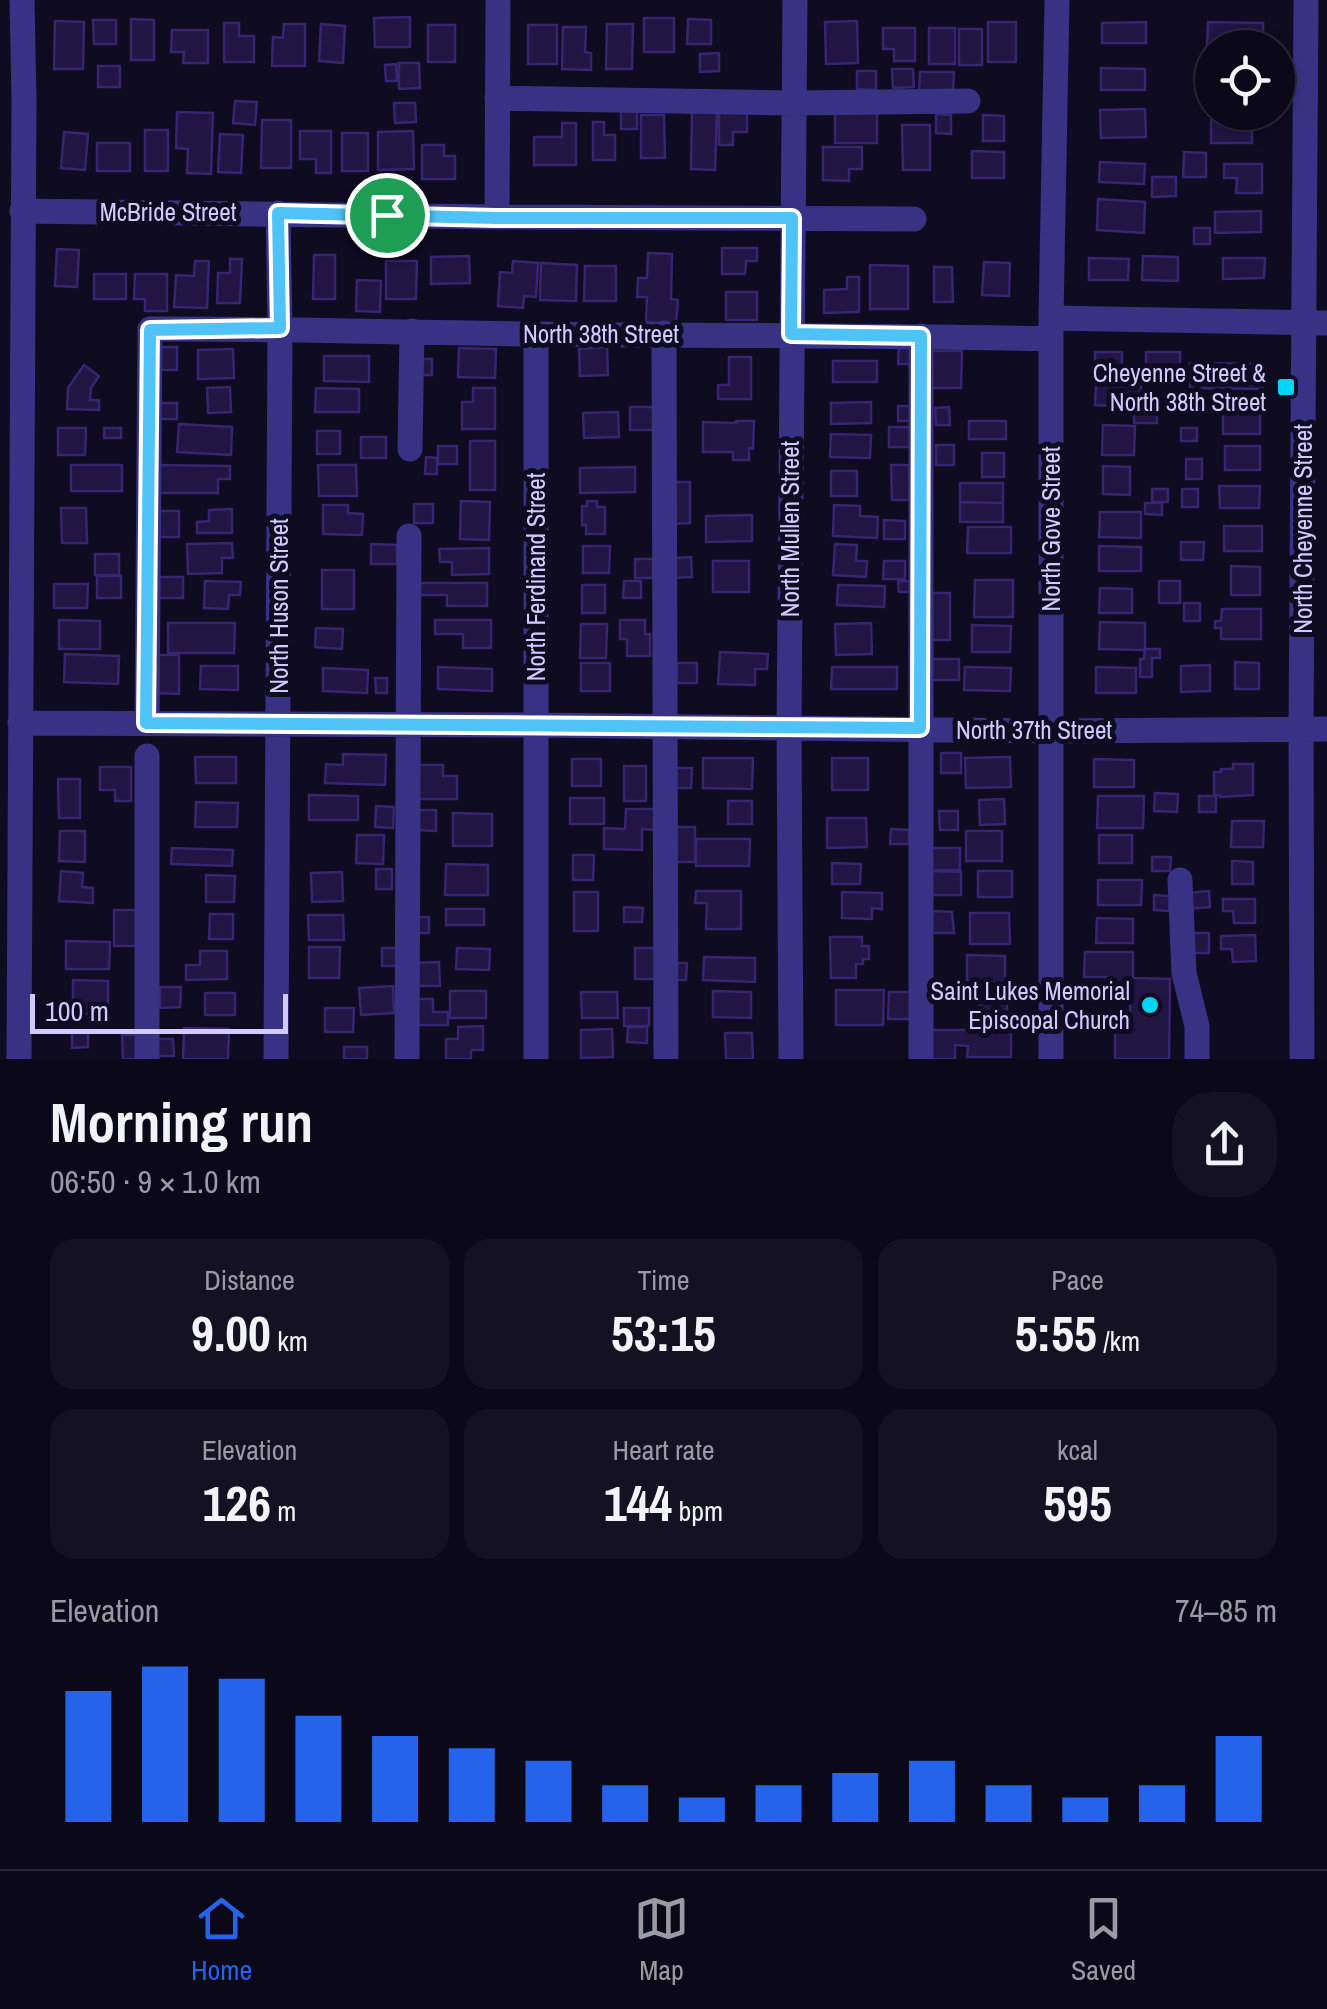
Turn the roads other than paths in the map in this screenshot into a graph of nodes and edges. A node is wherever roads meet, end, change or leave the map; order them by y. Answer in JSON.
{"nodes":[{"id":1,"x":22,"y":0,"type":"edge"},
{"id":2,"x":498,"y":0,"type":"edge"},
{"id":3,"x":795,"y":0,"type":"edge"},
{"id":4,"x":1057,"y":0,"type":"edge"},
{"id":5,"x":1306,"y":0,"type":"edge"},
{"id":6,"x":12,"y":48,"type":"edge"},
{"id":7,"x":496,"y":98,"type":"junction"},
{"id":8,"x":968,"y":101,"type":"dead end"},
{"id":9,"x":794,"y":103,"type":"junction"},
{"id":10,"x":12,"y":176,"type":"edge"},
{"id":11,"x":22,"y":212,"type":"junction"},
{"id":12,"x":278,"y":213,"type":"junction"},
{"id":13,"x":496,"y":218,"type":"junction"},
{"id":14,"x":792,"y":218,"type":"junction"},
{"id":15,"x":914,"y":219,"type":"dead end"},
{"id":16,"x":11,"y":320,"type":"edge"},
{"id":17,"x":1316,"y":322,"type":"edge"},
{"id":18,"x":280,"y":328,"type":"junction"},
{"id":19,"x":1051,"y":329,"type":"junction"},
{"id":20,"x":412,"y":331,"type":"junction"},
{"id":21,"x":536,"y":334,"type":"junction"},
{"id":22,"x":664,"y":334,"type":"junction"},
{"id":23,"x":791,"y":334,"type":"junction"},
{"id":24,"x":921,"y":336,"type":"junction"},
{"id":25,"x":410,"y":449,"type":"dead end"},
{"id":26,"x":409,"y":536,"type":"dead end"},
{"id":27,"x":20,"y":723,"type":"junction"},
{"id":28,"x":146,"y":723,"type":"junction"},
{"id":29,"x":278,"y":723,"type":"junction"},
{"id":30,"x":407,"y":724,"type":"junction"},
{"id":31,"x":536,"y":724,"type":"junction"},
{"id":32,"x":666,"y":726,"type":"junction"},
{"id":33,"x":789,"y":728,"type":"junction"},
{"id":34,"x":920,"y":728,"type":"junction"},
{"id":35,"x":1314,"y":728,"type":"edge"},
{"id":36,"x":1050,"y":731,"type":"junction"},
{"id":37,"x":147,"y":756,"type":"dead end"},
{"id":38,"x":1180,"y":880,"type":"dead end"},
{"id":39,"x":19,"y":1059,"type":"edge"},
{"id":40,"x":147,"y":1059,"type":"edge"},
{"id":41,"x":276,"y":1059,"type":"edge"},
{"id":42,"x":407,"y":1059,"type":"edge"},
{"id":43,"x":536,"y":1059,"type":"edge"},
{"id":44,"x":666,"y":1059,"type":"edge"},
{"id":45,"x":791,"y":1059,"type":"edge"},
{"id":46,"x":922,"y":1059,"type":"edge"},
{"id":47,"x":1051,"y":1059,"type":"edge"},
{"id":48,"x":1197,"y":1059,"type":"edge"},
{"id":49,"x":1302,"y":1059,"type":"edge"}],
"edges":[{"from":1,"to":6,"type":"street"},
{"from":2,"to":7,"type":"street"},
{"from":3,"to":9,"type":"street","name":"North Mullen Street"},
{"from":4,"to":19,"type":"street","name":"North Gove Street"},
{"from":5,"to":17,"type":"street","name":"North Cheyenne Street"},
{"from":6,"to":10,"type":"street"},
{"from":7,"to":9,"type":"street"},
{"from":7,"to":13,"type":"street"},
{"from":8,"to":9,"type":"street"},
{"from":9,"to":14,"type":"street","name":"North Mullen Street"},
{"from":10,"to":11,"type":"street"},
{"from":11,"to":12,"type":"street","name":"McBride Street"},
{"from":11,"to":16,"type":"street"},
{"from":12,"to":13,"type":"street","name":"McBride Street"},
{"from":12,"to":18,"type":"street","name":"North Huson Street"},
{"from":13,"to":14,"type":"street","name":"McBride Street"},
{"from":14,"to":15,"type":"street","name":"McBride Street"},
{"from":14,"to":23,"type":"street","name":"North Mullen Street"},
{"from":16,"to":27,"type":"street"},
{"from":17,"to":19,"type":"street","name":"North 38th Street"},
{"from":17,"to":35,"type":"street","name":"North Cheyenne Street"},
{"from":18,"to":20,"type":"street","name":"North 38th Street"},
{"from":18,"to":28,"type":"street","name":"North 38th Street"},
{"from":18,"to":29,"type":"street","name":"North Huson Street"},
{"from":19,"to":24,"type":"street","name":"North 38th Street"},
{"from":19,"to":36,"type":"street","name":"North Gove Street"},
{"from":20,"to":21,"type":"street","name":"North 38th Street"},
{"from":20,"to":25,"type":"street"},
{"from":21,"to":22,"type":"street","name":"North 38th Street"},
{"from":21,"to":31,"type":"street","name":"North Ferdinand Street"},
{"from":22,"to":23,"type":"street","name":"North 38th Street"},
{"from":22,"to":32,"type":"street"},
{"from":23,"to":24,"type":"street","name":"North 38th Street"},
{"from":23,"to":33,"type":"street","name":"North Mullen Street"},
{"from":24,"to":34,"type":"street"},
{"from":26,"to":30,"type":"street"},
{"from":27,"to":28,"type":"street","name":"North 37th Street"},
{"from":27,"to":39,"type":"street"},
{"from":28,"to":29,"type":"street","name":"North 37th Street"},
{"from":29,"to":30,"type":"street","name":"North 37th Street"},
{"from":29,"to":41,"type":"street","name":"North Huson Street"},
{"from":30,"to":31,"type":"street","name":"North 37th Street"},
{"from":30,"to":42,"type":"street"},
{"from":31,"to":32,"type":"street","name":"North 37th Street"},
{"from":31,"to":43,"type":"street","name":"North Ferdinand Street"},
{"from":32,"to":33,"type":"street","name":"North 37th Street"},
{"from":32,"to":44,"type":"street"},
{"from":33,"to":34,"type":"street","name":"North 37th Street"},
{"from":33,"to":45,"type":"street","name":"North Mullen Street"},
{"from":34,"to":36,"type":"street","name":"North 37th Street"},
{"from":34,"to":46,"type":"street"},
{"from":35,"to":36,"type":"street","name":"North 37th Street"},
{"from":35,"to":49,"type":"street","name":"North Cheyenne Street"},
{"from":36,"to":47,"type":"street","name":"North Gove Street"},
{"from":37,"to":40,"type":"street"},
{"from":38,"to":48,"type":"street"}]}
